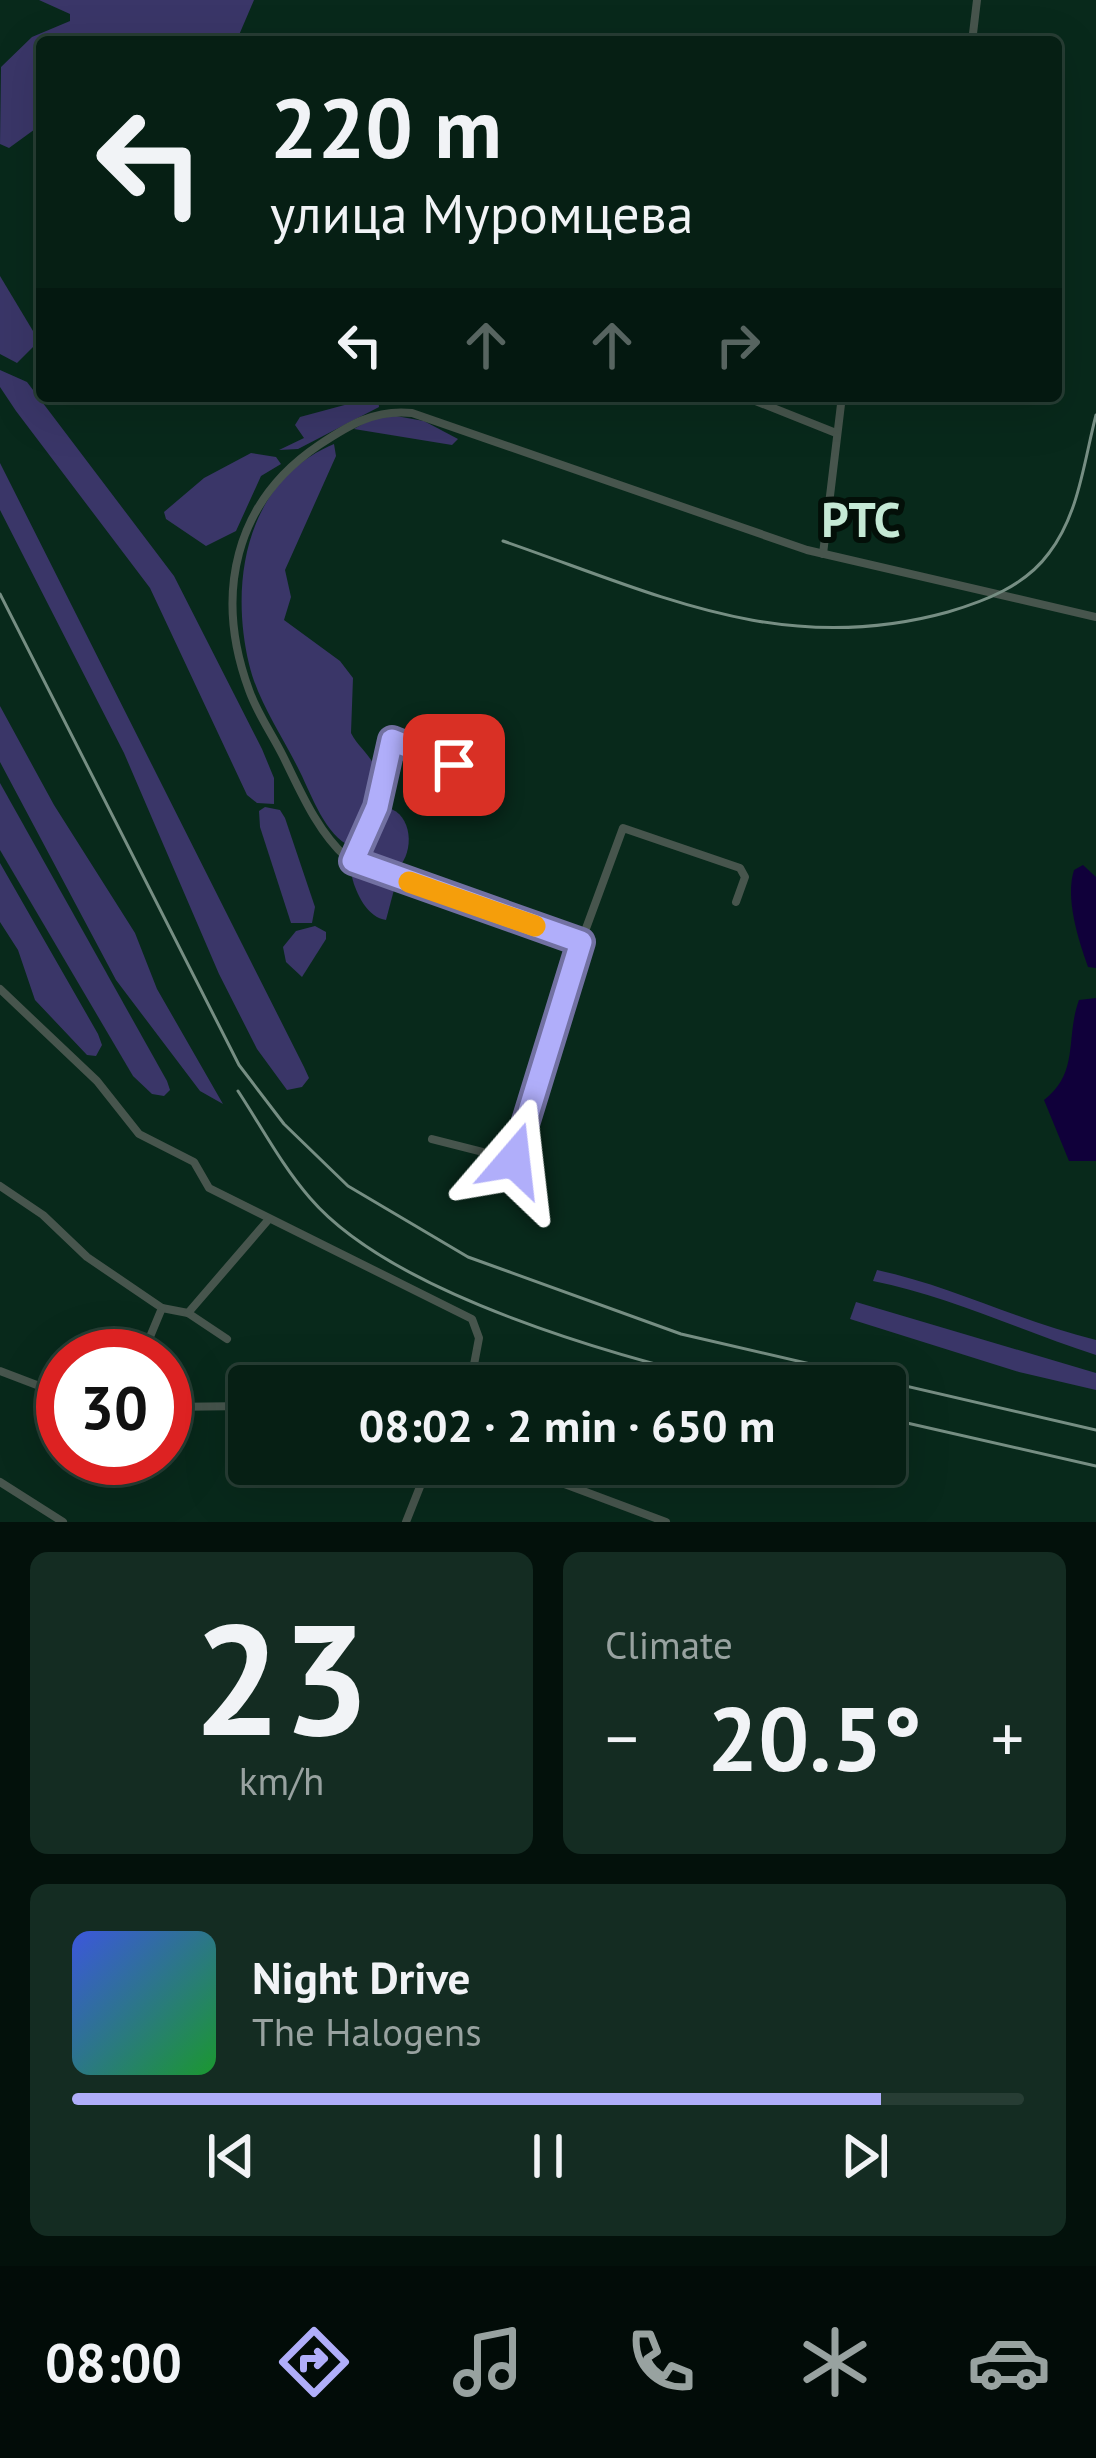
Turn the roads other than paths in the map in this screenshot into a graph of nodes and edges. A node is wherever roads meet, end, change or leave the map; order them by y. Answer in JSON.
{"nodes":[{"id":1,"x":977,"y":0,"type":"edge"},
{"id":2,"x":973,"y":36,"type":"edge"},
{"id":3,"x":757,"y":402,"type":"edge"},
{"id":4,"x":841,"y":402,"type":"edge"},
{"id":5,"x":837,"y":433,"type":"junction"},
{"id":6,"x":824,"y":554,"type":"junction"},
{"id":7,"x":1096,"y":616,"type":"edge"},
{"id":8,"x":485,"y":778,"type":"dead end"},
{"id":9,"x":353,"y":861,"type":"junction"},
{"id":10,"x":736,"y":902,"type":"dead end"},
{"id":11,"x":581,"y":942,"type":"junction"},
{"id":12,"x":0,"y":989,"type":"edge"},
{"id":13,"x":432,"y":1139,"type":"dead end"},
{"id":14,"x":0,"y":1186,"type":"edge"},
{"id":15,"x":269,"y":1219,"type":"junction"},
{"id":16,"x":162,"y":1308,"type":"junction"},
{"id":17,"x":188,"y":1313,"type":"junction"},
{"id":18,"x":153,"y":1329,"type":"edge"},
{"id":19,"x":227,"y":1339,"type":"dead end"},
{"id":20,"x":474,"y":1365,"type":"edge"},
{"id":21,"x":0,"y":1371,"type":"edge"},
{"id":22,"x":36,"y":1385,"type":"edge"},
{"id":23,"x":228,"y":1406,"type":"edge"},
{"id":24,"x":192,"y":1407,"type":"edge"},
{"id":25,"x":0,"y":1483,"type":"edge"},
{"id":26,"x":421,"y":1485,"type":"edge"},
{"id":27,"x":567,"y":1485,"type":"edge"},
{"id":28,"x":63,"y":1522,"type":"edge"},
{"id":29,"x":406,"y":1522,"type":"edge"},
{"id":30,"x":666,"y":1522,"type":"edge"}],
"edges":[{"from":1,"to":2,"type":"street"},
{"from":3,"to":5,"type":"street"},
{"from":4,"to":5,"type":"street"},
{"from":5,"to":6,"type":"street"},
{"from":6,"to":7,"type":"street"},
{"from":6,"to":9,"type":"street"},
{"from":8,"to":9,"type":"street"},
{"from":9,"to":11,"type":"street"},
{"from":10,"to":11,"type":"street"},
{"from":11,"to":13,"type":"street"},
{"from":12,"to":15,"type":"street"},
{"from":14,"to":16,"type":"street"},
{"from":15,"to":17,"type":"street"},
{"from":15,"to":20,"type":"street"},
{"from":16,"to":17,"type":"street"},
{"from":16,"to":18,"type":"street"},
{"from":17,"to":19,"type":"street"},
{"from":21,"to":22,"type":"street"},
{"from":23,"to":24,"type":"street"},
{"from":25,"to":28,"type":"street"},
{"from":26,"to":29,"type":"street"},
{"from":27,"to":30,"type":"street"}]}
